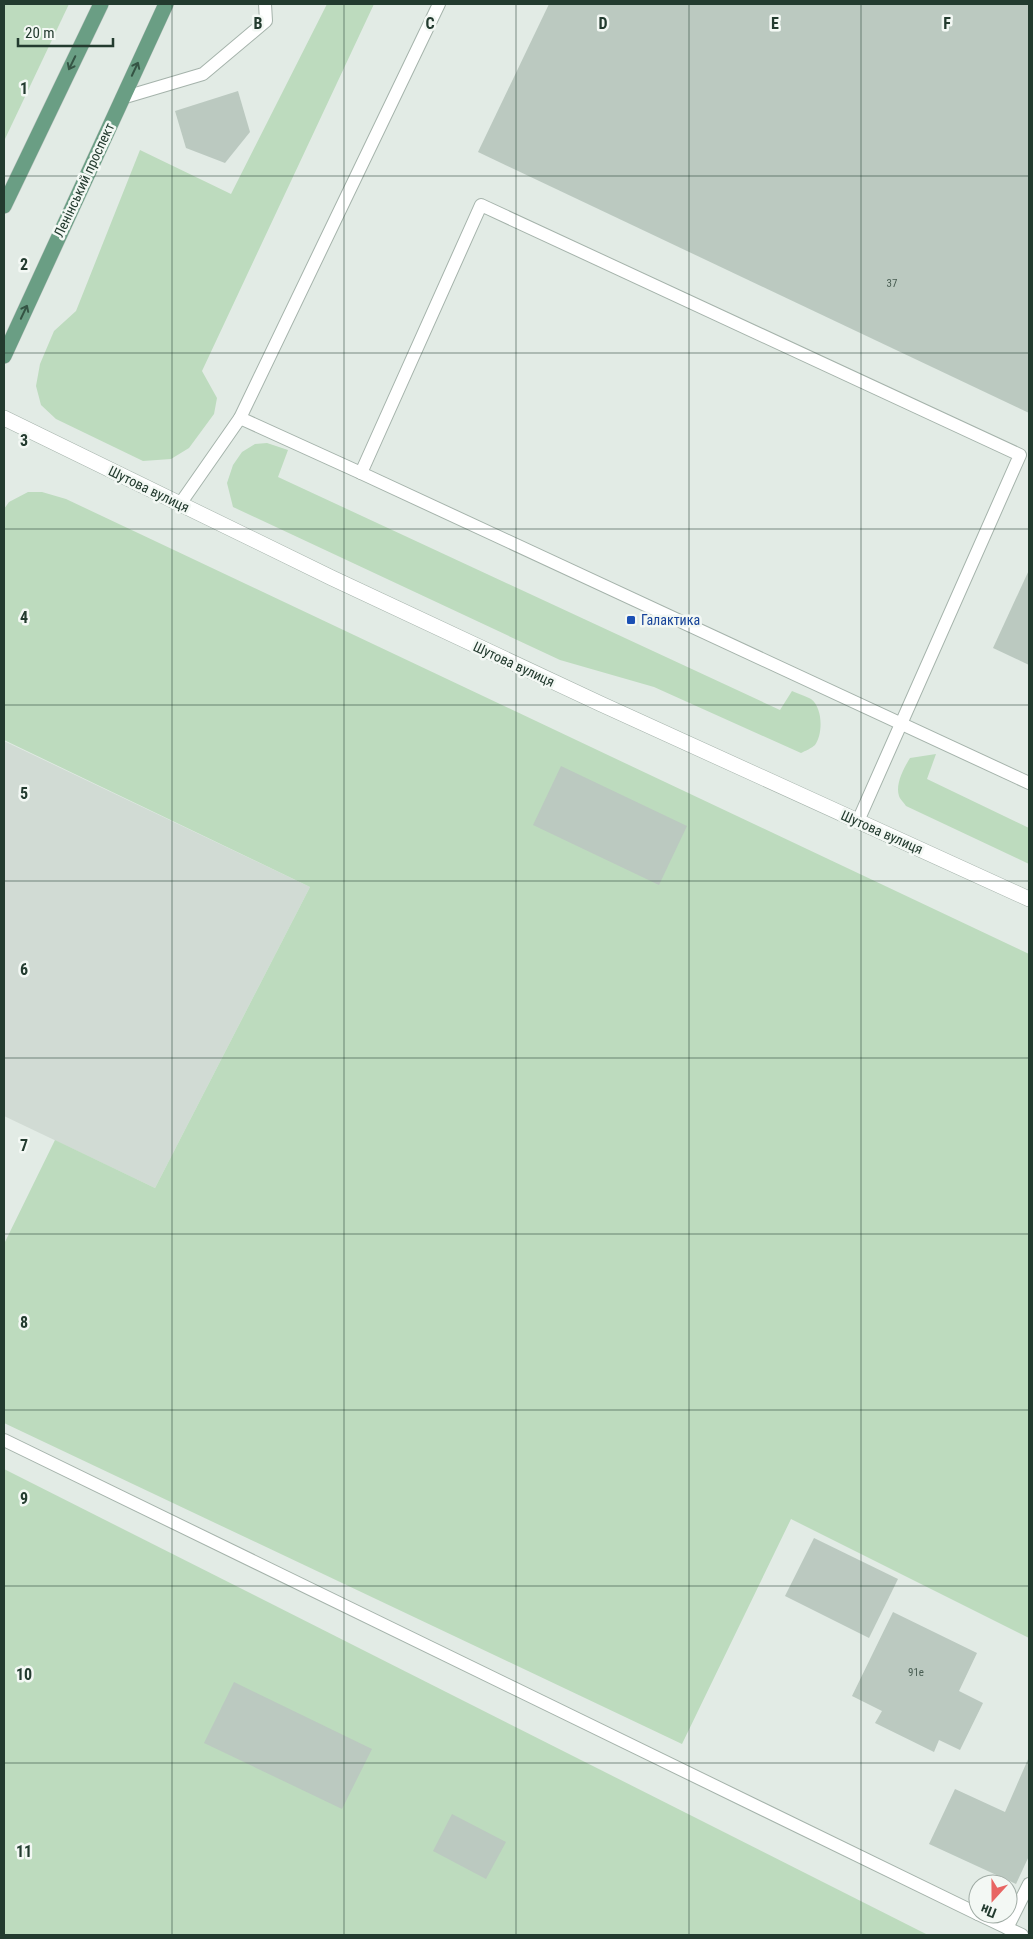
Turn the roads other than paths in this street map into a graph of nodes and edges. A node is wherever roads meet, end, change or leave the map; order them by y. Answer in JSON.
{"nodes":[{"id":1,"x":101,"y":4,"type":"edge"},
{"id":2,"x":166,"y":4,"type":"edge"},
{"id":3,"x":265,"y":4,"type":"edge"},
{"id":4,"x":439,"y":4,"type":"edge"},
{"id":5,"x":122,"y":98,"type":"junction"},
{"id":6,"x":4,"y":206,"type":"edge"},
{"id":7,"x":4,"y":356,"type":"edge"},
{"id":8,"x":4,"y":418,"type":"edge"},
{"id":9,"x":240,"y":418,"type":"junction"},
{"id":10,"x":361,"y":473,"type":"junction"},
{"id":11,"x":180,"y":504,"type":"junction"},
{"id":12,"x":901,"y":724,"type":"junction"},
{"id":13,"x":1029,"y":783,"type":"edge"},
{"id":14,"x":858,"y":821,"type":"junction"},
{"id":15,"x":1029,"y":899,"type":"edge"},
{"id":16,"x":4,"y":1440,"type":"edge"},
{"id":17,"x":1029,"y":1884,"type":"edge"},
{"id":18,"x":968,"y":1909,"type":"edge"},
{"id":19,"x":999,"y":1924,"type":"edge"},
{"id":20,"x":1007,"y":1928,"type":"junction"},
{"id":21,"x":1022,"y":1935,"type":"edge"}],
"edges":[{"from":1,"to":6,"type":"main road","one_way":true},
{"from":5,"to":2,"type":"main road","name":"Ленінський проспект","one_way":true},
{"from":3,"to":5,"type":"lane"},
{"from":4,"to":9,"type":"lane"},
{"from":7,"to":5,"type":"main road","name":"Ленінський проспект","one_way":true},
{"from":8,"to":11,"type":"street","name":"Шутова вулиця"},
{"from":9,"to":10,"type":"lane"},
{"from":9,"to":11,"type":"lane"},
{"from":10,"to":12,"type":"lane"},
{"from":10,"to":12,"type":"lane"},
{"from":11,"to":14,"type":"street","name":"Шутова вулиця"},
{"from":12,"to":13,"type":"lane"},
{"from":12,"to":14,"type":"lane"},
{"from":14,"to":15,"type":"street","name":"Шутова вулиця"},
{"from":16,"to":18,"type":"lane"},
{"from":17,"to":20,"type":"lane"},
{"from":19,"to":20,"type":"lane"},
{"from":20,"to":21,"type":"lane"}]}
